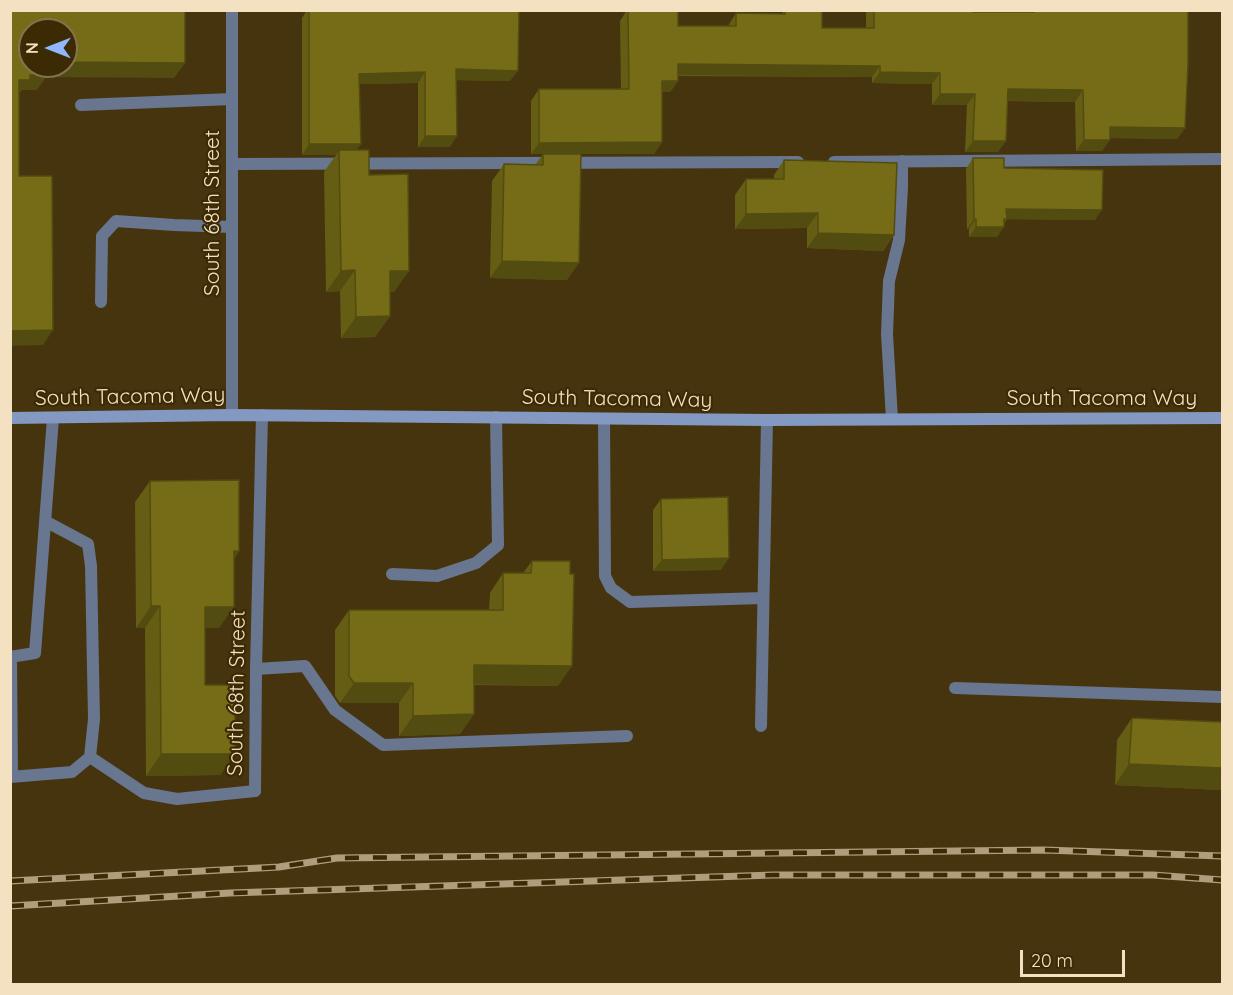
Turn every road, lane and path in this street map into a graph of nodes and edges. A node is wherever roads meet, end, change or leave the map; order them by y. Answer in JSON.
{"nodes":[{"id":1,"x":232,"y":10,"type":"edge"},
{"id":2,"x":232,"y":99,"type":"junction"},
{"id":3,"x":81,"y":105,"type":"dead end"},
{"id":4,"x":1222,"y":159,"type":"edge"},
{"id":5,"x":902,"y":161,"type":"junction"},
{"id":6,"x":232,"y":164,"type":"junction"},
{"id":7,"x":232,"y":227,"type":"junction"},
{"id":8,"x":101,"y":302,"type":"dead end"},
{"id":9,"x":232,"y":415,"type":"junction"},
{"id":10,"x":262,"y":415,"type":"junction"},
{"id":11,"x":495,"y":417,"type":"junction"},
{"id":12,"x":10,"y":418,"type":"edge"},
{"id":13,"x":53,"y":418,"type":"junction"},
{"id":14,"x":603,"y":418,"type":"junction"},
{"id":15,"x":1222,"y":418,"type":"edge"},
{"id":16,"x":892,"y":419,"type":"junction"},
{"id":17,"x":767,"y":420,"type":"junction"},
{"id":18,"x":45,"y":521,"type":"junction"},
{"id":19,"x":392,"y":574,"type":"dead end"},
{"id":20,"x":763,"y":598,"type":"junction"},
{"id":21,"x":11,"y":656,"type":"edge"},
{"id":22,"x":256,"y":669,"type":"junction"},
{"id":23,"x":955,"y":688,"type":"dead end"},
{"id":24,"x":1222,"y":697,"type":"edge"},
{"id":25,"x":761,"y":726,"type":"dead end"},
{"id":26,"x":627,"y":736,"type":"dead end"},
{"id":27,"x":90,"y":757,"type":"junction"},
{"id":28,"x":11,"y":777,"type":"edge"}],
"edges":[{"from":1,"to":2,"type":"street","name":"South 68th Street"},
{"from":2,"to":3,"type":"street"},
{"from":2,"to":6,"type":"street","name":"South 68th Street"},
{"from":4,"to":5,"type":"street"},
{"from":5,"to":6,"type":"street"},
{"from":5,"to":16,"type":"street"},
{"from":6,"to":7,"type":"street","name":"South 68th Street"},
{"from":7,"to":8,"type":"street"},
{"from":7,"to":9,"type":"street","name":"South 68th Street"},
{"from":9,"to":10,"type":"main road","name":"South Tacoma Way"},
{"from":9,"to":13,"type":"main road","name":"South Tacoma Way"},
{"from":10,"to":11,"type":"main road","name":"South Tacoma Way"},
{"from":10,"to":22,"type":"street","name":"South 68th Street"},
{"from":11,"to":14,"type":"main road","name":"South Tacoma Way"},
{"from":11,"to":19,"type":"street"},
{"from":12,"to":13,"type":"main road","name":"South Tacoma Way"},
{"from":13,"to":18,"type":"street"},
{"from":14,"to":17,"type":"main road","name":"South Tacoma Way"},
{"from":14,"to":20,"type":"street"},
{"from":15,"to":16,"type":"main road","name":"South Tacoma Way"},
{"from":16,"to":17,"type":"main road","name":"South Tacoma Way"},
{"from":17,"to":20,"type":"street"},
{"from":18,"to":21,"type":"street"},
{"from":18,"to":27,"type":"street"},
{"from":20,"to":25,"type":"street"},
{"from":21,"to":28,"type":"street"},
{"from":22,"to":26,"type":"street"},
{"from":22,"to":27,"type":"street","name":"South 68th Street"},
{"from":23,"to":24,"type":"street"},
{"from":27,"to":28,"type":"street"}]}
